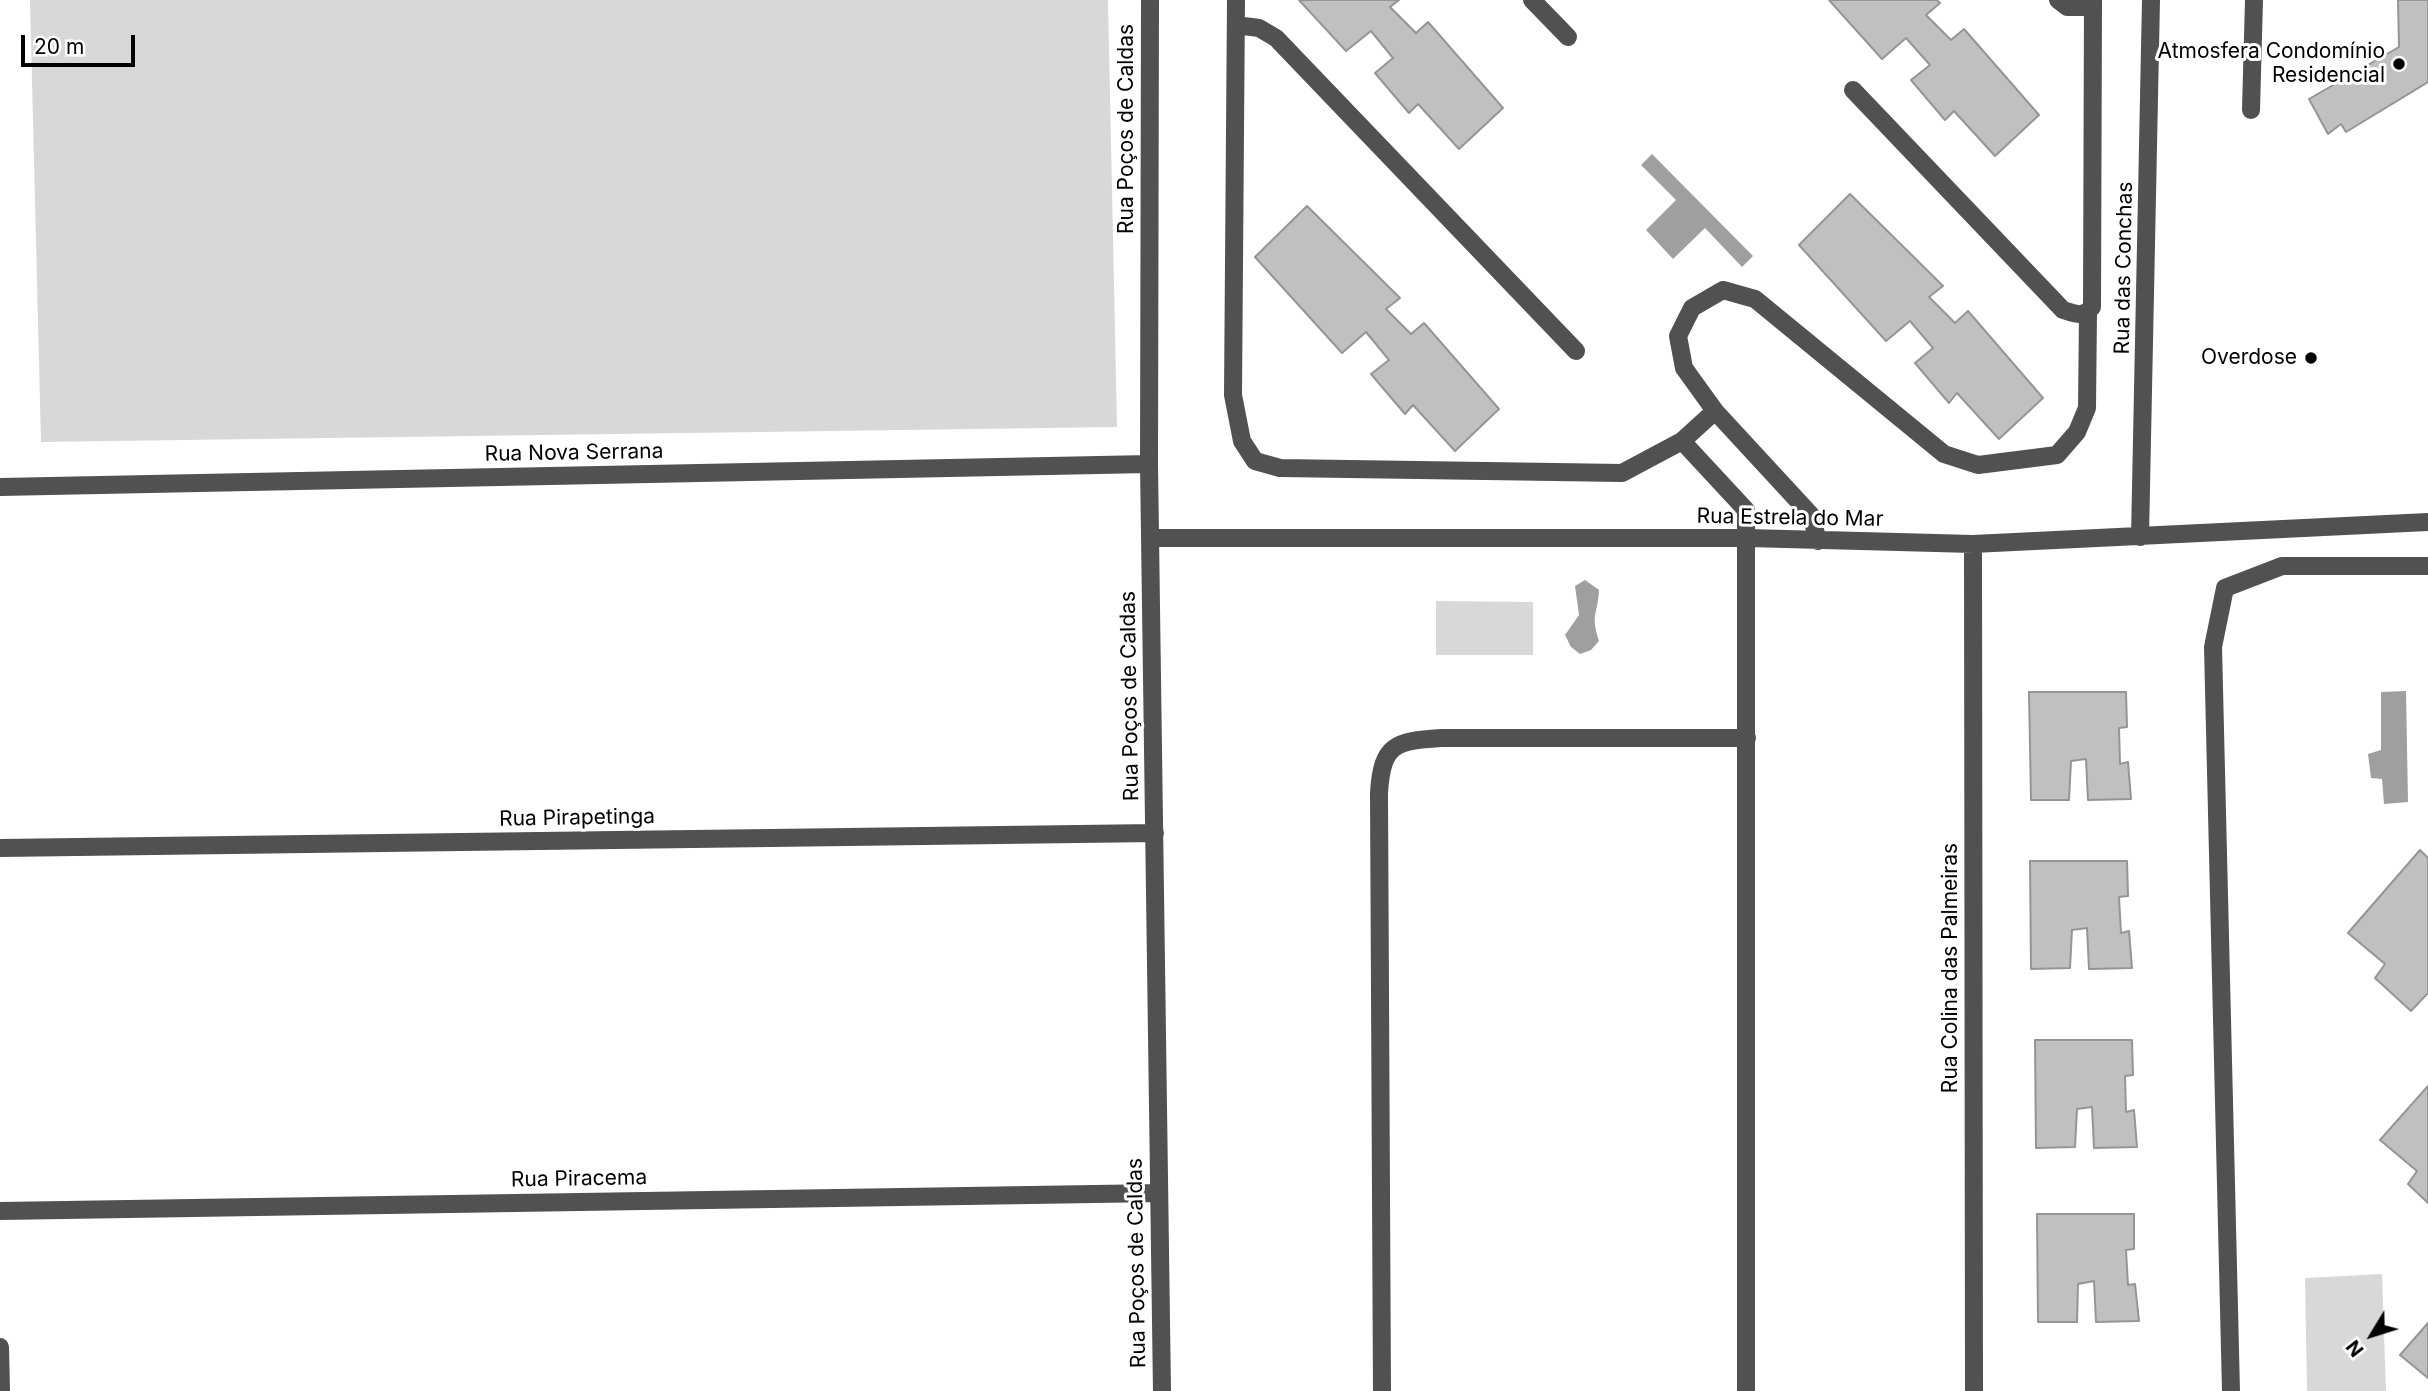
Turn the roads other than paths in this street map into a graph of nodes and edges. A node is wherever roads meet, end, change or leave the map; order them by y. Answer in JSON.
{"nodes":[{"id":1,"x":1150,"y":0,"type":"edge"},
{"id":2,"x":1236,"y":0,"type":"edge"},
{"id":3,"x":1532,"y":0,"type":"edge"},
{"id":4,"x":2058,"y":0,"type":"edge"},
{"id":5,"x":2151,"y":0,"type":"edge"},
{"id":6,"x":2255,"y":0,"type":"edge"},
{"id":7,"x":2093,"y":3,"type":"edge"},
{"id":8,"x":1236,"y":25,"type":"junction"},
{"id":9,"x":1567,"y":37,"type":"dead end"},
{"id":10,"x":1853,"y":90,"type":"dead end"},
{"id":11,"x":2251,"y":110,"type":"dead end"},
{"id":12,"x":2088,"y":313,"type":"junction"},
{"id":13,"x":1576,"y":351,"type":"dead end"},
{"id":14,"x":1715,"y":411,"type":"junction"},
{"id":15,"x":1682,"y":441,"type":"junction"},
{"id":16,"x":1149,"y":464,"type":"junction"},
{"id":17,"x":0,"y":487,"type":"edge"},
{"id":18,"x":2428,"y":522,"type":"edge"},
{"id":19,"x":2140,"y":537,"type":"junction"},
{"id":20,"x":1150,"y":538,"type":"junction"},
{"id":21,"x":1748,"y":538,"type":"junction"},
{"id":22,"x":1818,"y":541,"type":"junction"},
{"id":23,"x":1973,"y":544,"type":"junction"},
{"id":24,"x":2428,"y":566,"type":"edge"},
{"id":25,"x":1747,"y":738,"type":"junction"},
{"id":26,"x":1155,"y":832,"type":"junction"},
{"id":27,"x":0,"y":848,"type":"edge"},
{"id":28,"x":1158,"y":1193,"type":"junction"},
{"id":29,"x":0,"y":1211,"type":"edge"},
{"id":30,"x":0,"y":1347,"type":"edge"},
{"id":31,"x":1,"y":1391,"type":"edge"},
{"id":32,"x":1162,"y":1391,"type":"edge"},
{"id":33,"x":1382,"y":1391,"type":"edge"},
{"id":34,"x":1746,"y":1391,"type":"edge"},
{"id":35,"x":1974,"y":1391,"type":"edge"},
{"id":36,"x":2231,"y":1391,"type":"edge"}],
"edges":[{"from":1,"to":16,"type":"street","name":"Rua Poços de Caldas"},
{"from":2,"to":8,"type":"street"},
{"from":3,"to":9,"type":"street"},
{"from":4,"to":7,"type":"street"},
{"from":5,"to":19,"type":"street","name":"Rua das Conchas"},
{"from":6,"to":11,"type":"street"},
{"from":7,"to":12,"type":"street"},
{"from":8,"to":13,"type":"street"},
{"from":8,"to":15,"type":"street"},
{"from":10,"to":12,"type":"street"},
{"from":12,"to":14,"type":"street"},
{"from":14,"to":15,"type":"street"},
{"from":14,"to":22,"type":"street"},
{"from":15,"to":21,"type":"street"},
{"from":16,"to":17,"type":"street","name":"Rua Nova Serrana"},
{"from":16,"to":20,"type":"street","name":"Rua Poços de Caldas"},
{"from":18,"to":19,"type":"street","name":"Rua Estrela do Mar"},
{"from":19,"to":23,"type":"street","name":"Rua Estrela do Mar"},
{"from":20,"to":21,"type":"street","name":"Rua Estrela do Mar"},
{"from":20,"to":26,"type":"street","name":"Rua Poços de Caldas"},
{"from":21,"to":22,"type":"street","name":"Rua Estrela do Mar"},
{"from":21,"to":25,"type":"street"},
{"from":22,"to":23,"type":"street","name":"Rua Estrela do Mar"},
{"from":23,"to":35,"type":"street","name":"Rua Colina das Palmeiras"},
{"from":24,"to":36,"type":"street"},
{"from":25,"to":33,"type":"street"},
{"from":25,"to":34,"type":"street"},
{"from":26,"to":27,"type":"street","name":"Rua Pirapetinga"},
{"from":26,"to":28,"type":"street","name":"Rua Poços de Caldas"},
{"from":28,"to":29,"type":"street","name":"Rua Piracema"},
{"from":28,"to":32,"type":"street","name":"Rua Poços de Caldas"},
{"from":30,"to":31,"type":"street"}]}
